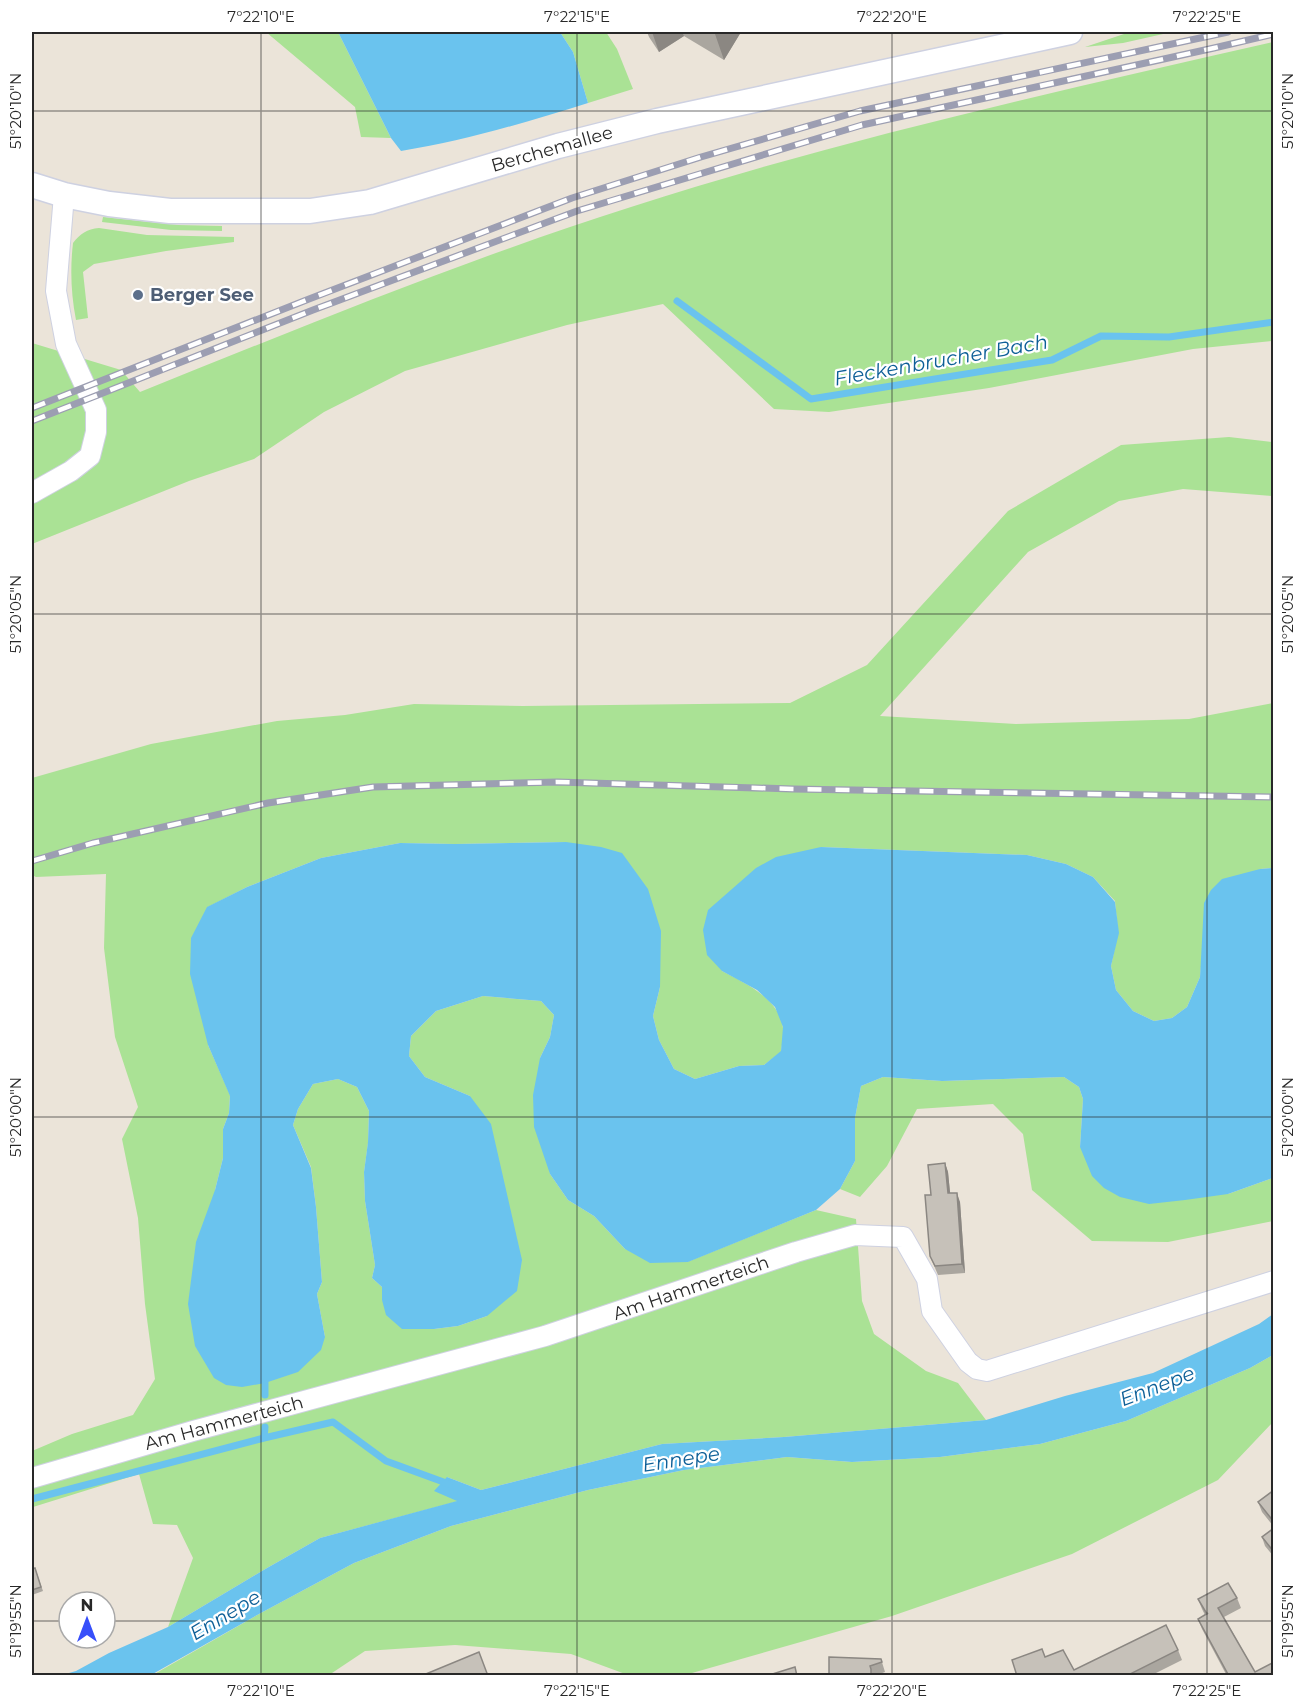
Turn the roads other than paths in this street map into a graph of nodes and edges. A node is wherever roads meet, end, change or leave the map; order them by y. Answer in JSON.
{"nodes":[{"id":1,"x":1070,"y":32,"type":"edge"},
{"id":2,"x":32,"y":186,"type":"edge"},
{"id":3,"x":64,"y":195,"type":"junction"},
{"id":4,"x":32,"y":493,"type":"edge"},
{"id":5,"x":1274,"y":1281,"type":"edge"},
{"id":6,"x":32,"y":1478,"type":"edge"}],
"edges":[{"from":1,"to":3,"type":"street","name":"Berchemallee"},
{"from":2,"to":3,"type":"street","name":"Berchemallee"},
{"from":3,"to":4,"type":"street"},
{"from":5,"to":6,"type":"street","name":"Am Hammerteich"}]}
